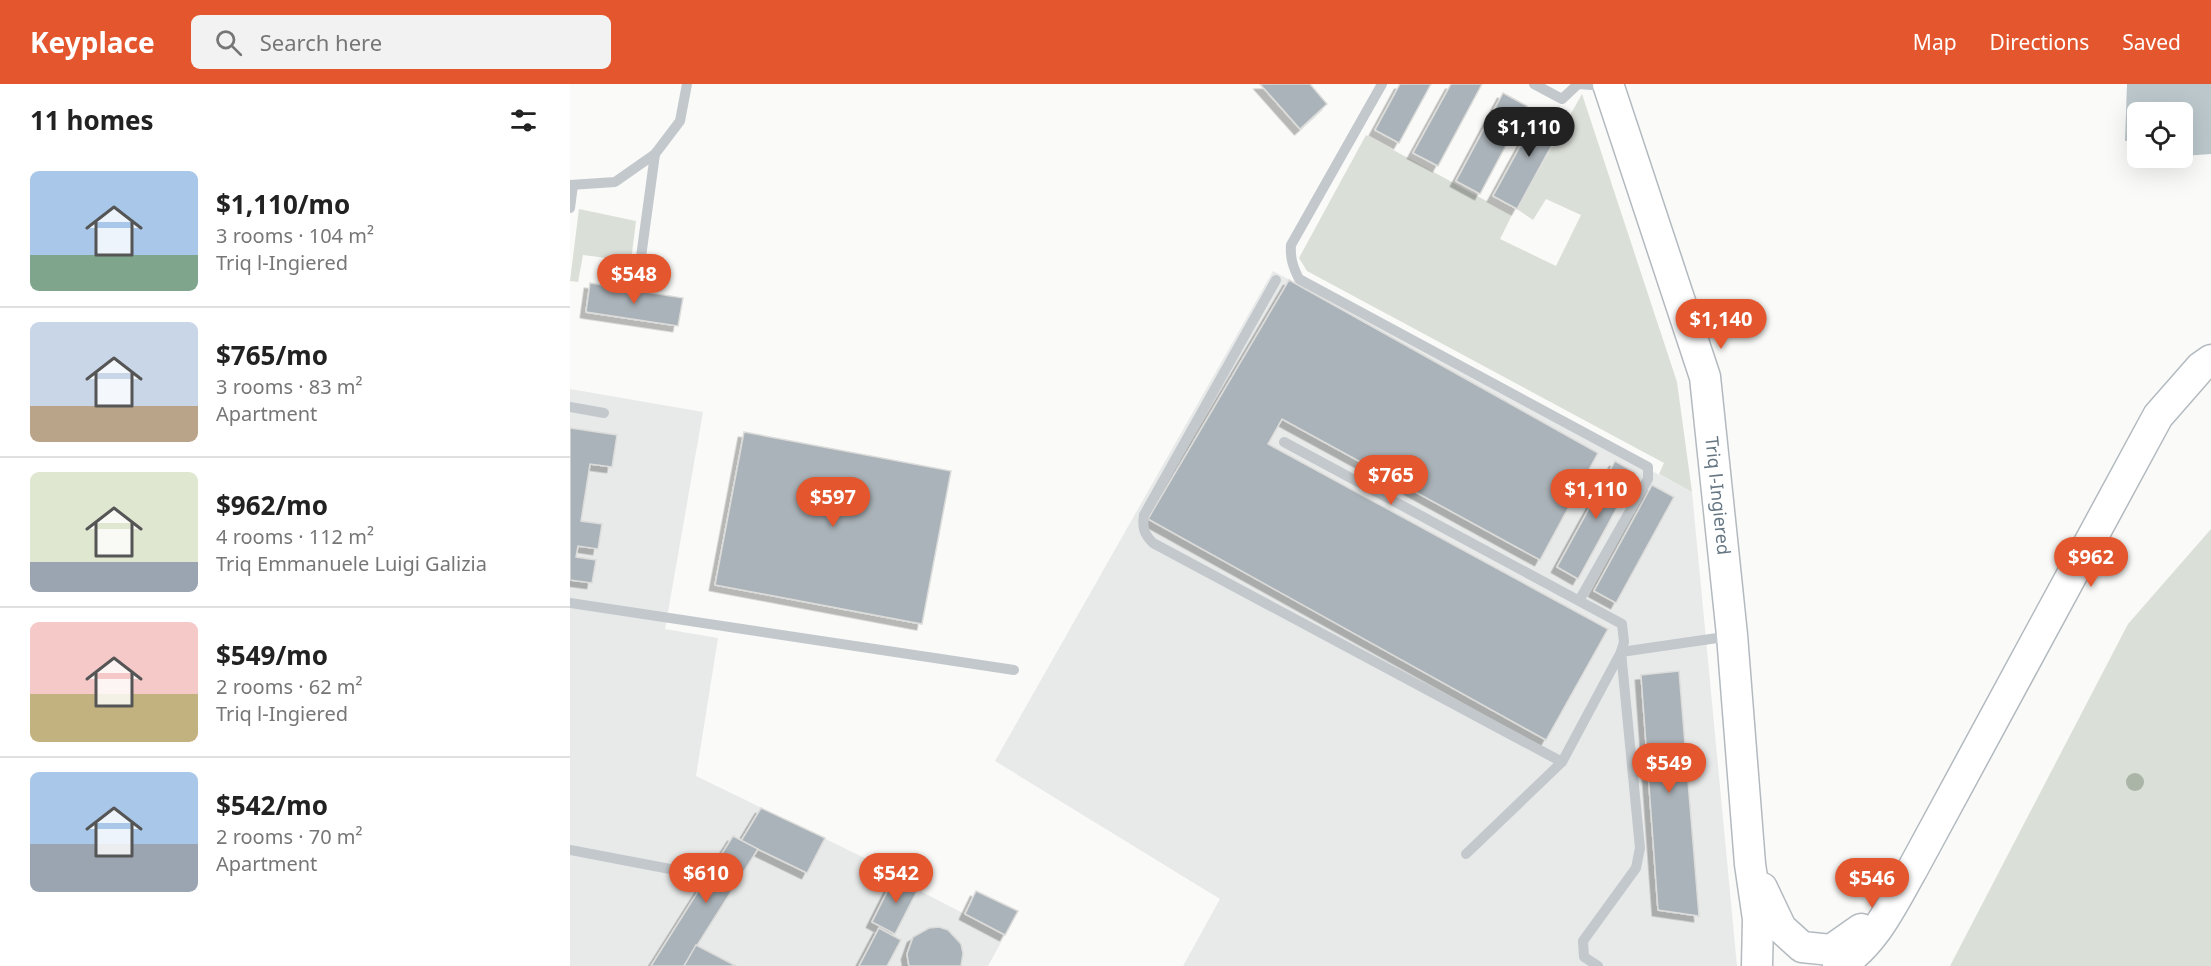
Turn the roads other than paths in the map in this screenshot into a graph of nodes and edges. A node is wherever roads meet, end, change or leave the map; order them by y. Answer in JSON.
{"nodes":[{"id":1,"x":687,"y":84,"type":"edge"},
{"id":2,"x":1382,"y":84,"type":"edge"},
{"id":3,"x":1534,"y":84,"type":"edge"},
{"id":4,"x":1608,"y":85,"type":"edge"},
{"id":5,"x":655,"y":154,"type":"junction"},
{"id":6,"x":572,"y":185,"type":"edge"},
{"id":7,"x":570,"y":208,"type":"edge"},
{"id":8,"x":638,"y":279,"type":"dead end"},
{"id":9,"x":1276,"y":280,"type":"dead end"},
{"id":10,"x":2211,"y":360,"type":"edge"},
{"id":11,"x":570,"y":407,"type":"edge"},
{"id":12,"x":604,"y":413,"type":"dead end"},
{"id":13,"x":1284,"y":442,"type":"dead end"},
{"id":14,"x":1580,"y":599,"type":"junction"},
{"id":15,"x":570,"y":603,"type":"edge"},
{"id":16,"x":1732,"y":636,"type":"junction"},
{"id":17,"x":1621,"y":652,"type":"junction"},
{"id":18,"x":1014,"y":670,"type":"dead end"},
{"id":19,"x":1562,"y":762,"type":"junction"},
{"id":20,"x":1951,"y":795,"type":"junction"},
{"id":21,"x":570,"y":850,"type":"edge"},
{"id":22,"x":1466,"y":854,"type":"dead end"},
{"id":23,"x":1750,"y":864,"type":"junction"},
{"id":24,"x":670,"y":868,"type":"dead end"},
{"id":25,"x":1912,"y":870,"type":"junction"},
{"id":26,"x":1758,"y":920,"type":"junction"},
{"id":27,"x":1598,"y":966,"type":"edge"},
{"id":28,"x":1757,"y":966,"type":"edge"},
{"id":29,"x":1776,"y":966,"type":"edge"},
{"id":30,"x":1838,"y":966,"type":"edge"},
{"id":31,"x":1867,"y":966,"type":"edge"}],
"edges":[{"from":1,"to":5,"type":"lane"},
{"from":2,"to":14,"type":"lane"},
{"from":3,"to":4,"type":"lane"},
{"from":4,"to":16,"type":"main road","name":"Triq l-Ingiered"},
{"from":5,"to":6,"type":"lane"},
{"from":5,"to":8,"type":"lane"},
{"from":6,"to":7,"type":"lane"},
{"from":9,"to":19,"type":"lane"},
{"from":10,"to":20,"type":"main road"},
{"from":11,"to":12,"type":"lane"},
{"from":13,"to":14,"type":"lane"},
{"from":14,"to":17,"type":"lane"},
{"from":15,"to":18,"type":"lane"},
{"from":16,"to":17,"type":"lane"},
{"from":16,"to":23,"type":"main road","name":"Triq l-Ingiered"},
{"from":17,"to":19,"type":"lane"},
{"from":17,"to":27,"type":"lane"},
{"from":19,"to":22,"type":"lane"},
{"from":20,"to":23,"type":"main road"},
{"from":20,"to":25,"type":"main road"},
{"from":21,"to":24,"type":"lane"},
{"from":23,"to":26,"type":"main road","name":"Triq l-Ingiered"},
{"from":25,"to":30,"type":"main road"},
{"from":25,"to":31,"type":"main road"},
{"from":26,"to":28,"type":"main road","name":"Triq l-Ingiered"},
{"from":26,"to":29,"type":"main road","name":"Triq l-Ingiered"}]}
